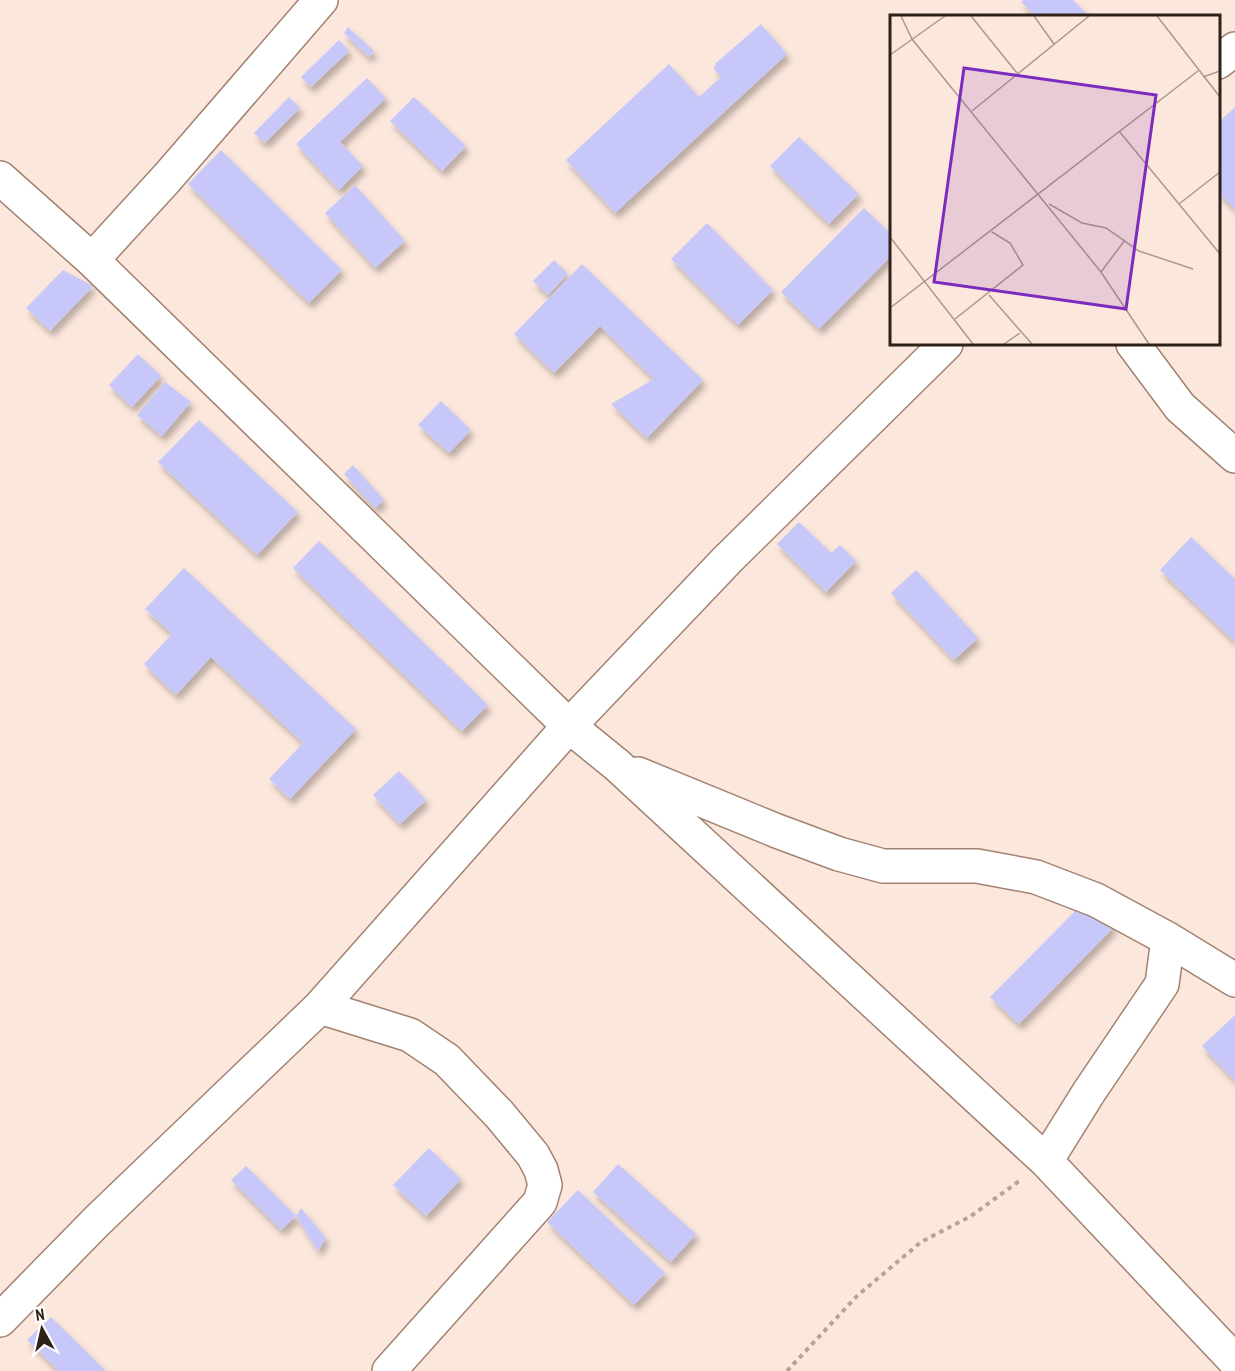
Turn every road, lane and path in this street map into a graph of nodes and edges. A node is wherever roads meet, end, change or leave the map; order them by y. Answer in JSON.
{"nodes":[{"id":1,"x":321,"y":0,"type":"edge"},
{"id":2,"x":1235,"y":49,"type":"edge"},
{"id":3,"x":1220,"y":60,"type":"edge"},
{"id":4,"x":0,"y":178,"type":"edge"},
{"id":5,"x":92,"y":260,"type":"junction"},
{"id":6,"x":945,"y":345,"type":"edge"},
{"id":7,"x":1134,"y":345,"type":"edge"},
{"id":8,"x":1235,"y":456,"type":"edge"},
{"id":9,"x":569,"y":726,"type":"junction"},
{"id":10,"x":617,"y":765,"type":"junction"},
{"id":11,"x":1168,"y":939,"type":"junction"},
{"id":12,"x":1235,"y":980,"type":"edge"},
{"id":13,"x":320,"y":1007,"type":"junction"},
{"id":14,"x":1046,"y":1161,"type":"junction"},
{"id":15,"x":0,"y":1320,"type":"edge"},
{"id":16,"x":1235,"y":1361,"type":"edge"},
{"id":17,"x":389,"y":1371,"type":"edge"},
{"id":18,"x":787,"y":1371,"type":"edge"}],
"edges":[{"from":1,"to":5,"type":"street"},
{"from":2,"to":3,"type":"street"},
{"from":4,"to":5,"type":"street"},
{"from":5,"to":9,"type":"street"},
{"from":6,"to":9,"type":"street"},
{"from":7,"to":8,"type":"street"},
{"from":9,"to":10,"type":"street"},
{"from":9,"to":13,"type":"street"},
{"from":10,"to":11,"type":"street"},
{"from":10,"to":14,"type":"street"},
{"from":11,"to":12,"type":"street"},
{"from":11,"to":14,"type":"street"},
{"from":13,"to":15,"type":"street"},
{"from":13,"to":17,"type":"street"},
{"from":14,"to":16,"type":"street"},
{"from":14,"to":18,"type":"path"}]}
